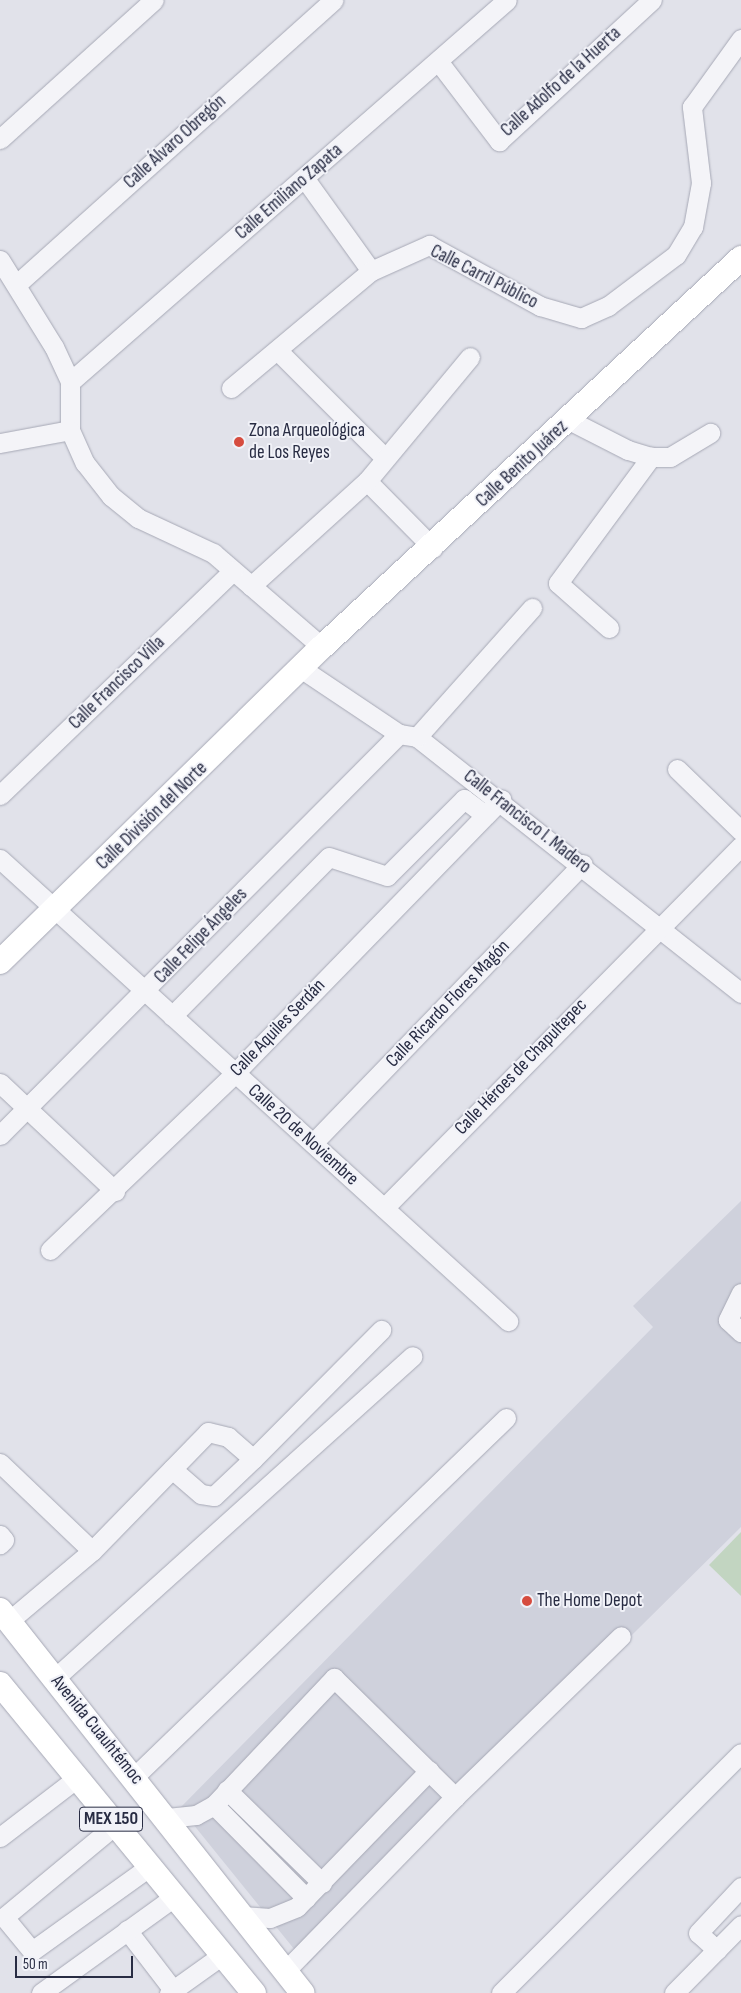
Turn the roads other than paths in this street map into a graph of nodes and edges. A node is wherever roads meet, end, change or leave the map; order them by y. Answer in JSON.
{"nodes":[{"id":1,"x":154,"y":0,"type":"edge"},
{"id":2,"x":333,"y":0,"type":"edge"},
{"id":3,"x":507,"y":0,"type":"edge"},
{"id":4,"x":652,"y":0,"type":"edge"},
{"id":5,"x":741,"y":39,"type":"edge"},
{"id":6,"x":438,"y":61,"type":"junction"},
{"id":7,"x":0,"y":139,"type":"edge"},
{"id":8,"x":305,"y":179,"type":"junction"},
{"id":9,"x":741,"y":258,"type":"edge"},
{"id":10,"x":0,"y":260,"type":"edge"},
{"id":11,"x":371,"y":270,"type":"junction"},
{"id":12,"x":17,"y":284,"type":"junction"},
{"id":13,"x":278,"y":350,"type":"junction"},
{"id":14,"x":470,"y":358,"type":"dead end"},
{"id":15,"x":70,"y":382,"type":"junction"},
{"id":16,"x":231,"y":388,"type":"dead end"},
{"id":17,"x":569,"y":420,"type":"junction"},
{"id":18,"x":70,"y":430,"type":"junction"},
{"id":19,"x":710,"y":434,"type":"dead end"},
{"id":20,"x":0,"y":443,"type":"edge"},
{"id":21,"x":384,"y":457,"type":"junction"},
{"id":22,"x":651,"y":457,"type":"junction"},
{"id":23,"x":367,"y":481,"type":"junction"},
{"id":24,"x":433,"y":548,"type":"junction"},
{"id":25,"x":233,"y":571,"type":"junction"},
{"id":26,"x":250,"y":586,"type":"junction"},
{"id":27,"x":532,"y":608,"type":"dead end"},
{"id":28,"x":610,"y":628,"type":"dead end"},
{"id":29,"x":322,"y":647,"type":"junction"},
{"id":30,"x":302,"y":669,"type":"junction"},
{"id":31,"x":408,"y":735,"type":"junction"},
{"id":32,"x":677,"y":769,"type":"dead end"},
{"id":33,"x":0,"y":795,"type":"edge"},
{"id":34,"x":501,"y":799,"type":"junction"},
{"id":35,"x":485,"y":815,"type":"junction"},
{"id":36,"x":741,"y":831,"type":"edge"},
{"id":37,"x":741,"y":846,"type":"edge"},
{"id":38,"x":0,"y":859,"type":"edge"},
{"id":39,"x":582,"y":864,"type":"junction"},
{"id":40,"x":56,"y":910,"type":"junction"},
{"id":41,"x":659,"y":926,"type":"junction"},
{"id":42,"x":0,"y":962,"type":"edge"},
{"id":43,"x":146,"y":992,"type":"junction"},
{"id":44,"x":741,"y":993,"type":"edge"},
{"id":45,"x":172,"y":1016,"type":"junction"},
{"id":46,"x":234,"y":1073,"type":"junction"},
{"id":47,"x":0,"y":1083,"type":"edge"},
{"id":48,"x":27,"y":1110,"type":"junction"},
{"id":49,"x":0,"y":1136,"type":"edge"},
{"id":50,"x":313,"y":1144,"type":"junction"},
{"id":51,"x":115,"y":1191,"type":"junction"},
{"id":52,"x":384,"y":1208,"type":"junction"},
{"id":53,"x":50,"y":1250,"type":"dead end"},
{"id":54,"x":741,"y":1293,"type":"edge"},
{"id":55,"x":508,"y":1321,"type":"dead end"},
{"id":56,"x":381,"y":1330,"type":"dead end"},
{"id":57,"x":741,"y":1332,"type":"edge"},
{"id":58,"x":412,"y":1356,"type":"dead end"},
{"id":59,"x":506,"y":1418,"type":"dead end"},
{"id":60,"x":253,"y":1459,"type":"junction"},
{"id":61,"x":0,"y":1463,"type":"edge"},
{"id":62,"x":172,"y":1469,"type":"junction"},
{"id":63,"x":0,"y":1535,"type":"edge"},
{"id":64,"x":0,"y":1544,"type":"edge"},
{"id":65,"x":92,"y":1551,"type":"junction"},
{"id":66,"x":4,"y":1616,"type":"edge"},
{"id":67,"x":621,"y":1636,"type":"dead end"},
{"id":68,"x":55,"y":1678,"type":"junction"},
{"id":69,"x":0,"y":1684,"type":"edge"},
{"id":70,"x":741,"y":1753,"type":"edge"},
{"id":71,"x":429,"y":1771,"type":"junction"},
{"id":72,"x":134,"y":1777,"type":"junction"},
{"id":73,"x":77,"y":1778,"type":"junction"},
{"id":74,"x":227,"y":1790,"type":"junction"},
{"id":75,"x":456,"y":1797,"type":"junction"},
{"id":76,"x":214,"y":1805,"type":"junction"},
{"id":77,"x":167,"y":1818,"type":"junction"},
{"id":78,"x":115,"y":1825,"type":"junction"},
{"id":79,"x":0,"y":1837,"type":"edge"},
{"id":80,"x":149,"y":1867,"type":"junction"},
{"id":81,"x":322,"y":1882,"type":"junction"},
{"id":82,"x":741,"y":1887,"type":"edge"},
{"id":83,"x":174,"y":1897,"type":"junction"},
{"id":84,"x":306,"y":1898,"type":"junction"},
{"id":85,"x":242,"y":1916,"type":"junction"},
{"id":86,"x":741,"y":1925,"type":"edge"},
{"id":87,"x":127,"y":1930,"type":"junction"},
{"id":88,"x":717,"y":1950,"type":"junction"},
{"id":89,"x":222,"y":1954,"type":"junction"},
{"id":90,"x":285,"y":1971,"type":"junction"},
{"id":91,"x":171,"y":1992,"type":"edge"},
{"id":92,"x":41,"y":1993,"type":"edge"},
{"id":93,"x":247,"y":1993,"type":"edge"},
{"id":94,"x":254,"y":1993,"type":"edge"},
{"id":95,"x":302,"y":1993,"type":"edge"},
{"id":96,"x":501,"y":1993,"type":"edge"},
{"id":97,"x":674,"y":1993,"type":"edge"}],
"edges":[{"from":1,"to":7,"type":"street"},
{"from":2,"to":12,"type":"street","name":"Calle Álvaro Obregón"},
{"from":3,"to":6,"type":"street","name":"Calle Emiliano Zapata"},
{"from":4,"to":6,"type":"street","name":"Calle Adolfo de la Huerta"},
{"from":5,"to":11,"type":"street","name":"Calle Carril Público"},
{"from":6,"to":8,"type":"street","name":"Calle Emiliano Zapata"},
{"from":8,"to":11,"type":"street"},
{"from":8,"to":15,"type":"street","name":"Calle Emiliano Zapata"},
{"from":9,"to":17,"type":"main road","name":"Calle Benito Juárez"},
{"from":10,"to":12,"type":"street"},
{"from":11,"to":13,"type":"street","name":"Calle Carril Público"},
{"from":12,"to":15,"type":"street"},
{"from":13,"to":16,"type":"street","name":"Calle Carril Público"},
{"from":13,"to":21,"type":"street"},
{"from":14,"to":21,"type":"street"},
{"from":15,"to":18,"type":"street"},
{"from":17,"to":22,"type":"street"},
{"from":17,"to":24,"type":"main road","name":"Calle Benito Juárez"},
{"from":18,"to":20,"type":"street"},
{"from":18,"to":25,"type":"street"},
{"from":19,"to":22,"type":"street"},
{"from":21,"to":23,"type":"street"},
{"from":22,"to":28,"type":"street"},
{"from":23,"to":24,"type":"street"},
{"from":23,"to":26,"type":"street"},
{"from":24,"to":29,"type":"main road","name":"Calle Benito Juárez"},
{"from":25,"to":26,"type":"street"},
{"from":25,"to":33,"type":"street","name":"Calle Francisco Villa"},
{"from":26,"to":29,"type":"street"},
{"from":27,"to":31,"type":"street","name":"Calle Felipe Ángeles"},
{"from":29,"to":30,"type":"main road","name":"Calle Benito Juárez"},
{"from":30,"to":31,"type":"street","name":"Calle Francisco I. Madero"},
{"from":30,"to":40,"type":"main road","name":"Calle División del Norte"},
{"from":31,"to":34,"type":"street","name":"Calle Francisco I. Madero"},
{"from":31,"to":43,"type":"street","name":"Calle Felipe Ángeles"},
{"from":32,"to":36,"type":"street"},
{"from":34,"to":35,"type":"street","name":"Calle Aquiles Serdán"},
{"from":34,"to":39,"type":"street","name":"Calle Francisco I. Madero"},
{"from":35,"to":45,"type":"street"},
{"from":35,"to":46,"type":"street","name":"Calle Aquiles Serdán"},
{"from":37,"to":41,"type":"street","name":"Calle Héroes de Chapultepec"},
{"from":38,"to":40,"type":"street","name":"Calle 20 de Noviembre"},
{"from":39,"to":41,"type":"street","name":"Calle Francisco I. Madero"},
{"from":39,"to":50,"type":"street","name":"Calle Ricardo Flores Magón"},
{"from":40,"to":42,"type":"main road","name":"Calle División del Norte"},
{"from":40,"to":43,"type":"street","name":"Calle 20 de Noviembre"},
{"from":41,"to":44,"type":"street","name":"Calle Francisco I. Madero"},
{"from":41,"to":52,"type":"street","name":"Calle Héroes de Chapultepec"},
{"from":43,"to":45,"type":"street","name":"Calle 20 de Noviembre"},
{"from":43,"to":48,"type":"street","name":"Calle Felipe Ángeles"},
{"from":45,"to":46,"type":"street","name":"Calle 20 de Noviembre"},
{"from":46,"to":50,"type":"street","name":"Calle 20 de Noviembre"},
{"from":46,"to":51,"type":"street","name":"Calle Aquiles Serdán"},
{"from":47,"to":48,"type":"street"},
{"from":48,"to":49,"type":"street","name":"Calle Felipe Ángeles"},
{"from":48,"to":51,"type":"street"},
{"from":50,"to":52,"type":"street","name":"Calle 20 de Noviembre"},
{"from":51,"to":53,"type":"street","name":"Calle Aquiles Serdán"},
{"from":52,"to":55,"type":"street","name":"Calle 20 de Noviembre"},
{"from":54,"to":57,"type":"street"},
{"from":56,"to":60,"type":"street"},
{"from":58,"to":68,"type":"street"},
{"from":59,"to":72,"type":"street"},
{"from":60,"to":62,"type":"street"},
{"from":60,"to":62,"type":"street"},
{"from":61,"to":65,"type":"street"},
{"from":62,"to":65,"type":"street"},
{"from":63,"to":64,"type":"street"},
{"from":65,"to":66,"type":"street"},
{"from":66,"to":68,"type":"main road","name":"Avenida Cuauhtémoc","number":"MEX 150"},
{"from":67,"to":75,"type":"street"},
{"from":68,"to":72,"type":"main road","name":"Avenida Cuauhtémoc","number":"MEX 150"},
{"from":69,"to":73,"type":"main road","number":"MEX 150"},
{"from":70,"to":96,"type":"street"},
{"from":71,"to":74,"type":"street"},
{"from":71,"to":75,"type":"street"},
{"from":71,"to":81,"type":"street"},
{"from":72,"to":77,"type":"main road","name":"Avenida Cuauhtémoc","number":"MEX 150"},
{"from":73,"to":78,"type":"main road","number":"MEX 150"},
{"from":73,"to":79,"type":"street"},
{"from":74,"to":76,"type":"street"},
{"from":74,"to":81,"type":"street"},
{"from":75,"to":90,"type":"street"},
{"from":76,"to":77,"type":"street"},
{"from":76,"to":84,"type":"street"},
{"from":77,"to":85,"type":"main road","name":"Avenida Cuauhtémoc","number":"MEX 150"},
{"from":78,"to":80,"type":"main road","number":"MEX 150"},
{"from":78,"to":80,"type":"street"},
{"from":80,"to":83,"type":"main road","number":"MEX 150"},
{"from":81,"to":84,"type":"street"},
{"from":82,"to":88,"type":"street"},
{"from":83,"to":87,"type":"street"},
{"from":83,"to":89,"type":"main road","number":"MEX 150"},
{"from":84,"to":85,"type":"street"},
{"from":85,"to":90,"type":"main road","name":"Avenida Cuauhtémoc","number":"MEX 150"},
{"from":86,"to":88,"type":"street"},
{"from":87,"to":91,"type":"street"},
{"from":87,"to":92,"type":"street"},
{"from":88,"to":97,"type":"street"},
{"from":89,"to":91,"type":"street"},
{"from":89,"to":93,"type":"street"},
{"from":89,"to":94,"type":"main road","number":"MEX 150"},
{"from":90,"to":95,"type":"main road","name":"Avenida Cuauhtémoc","number":"MEX 150"}]}
